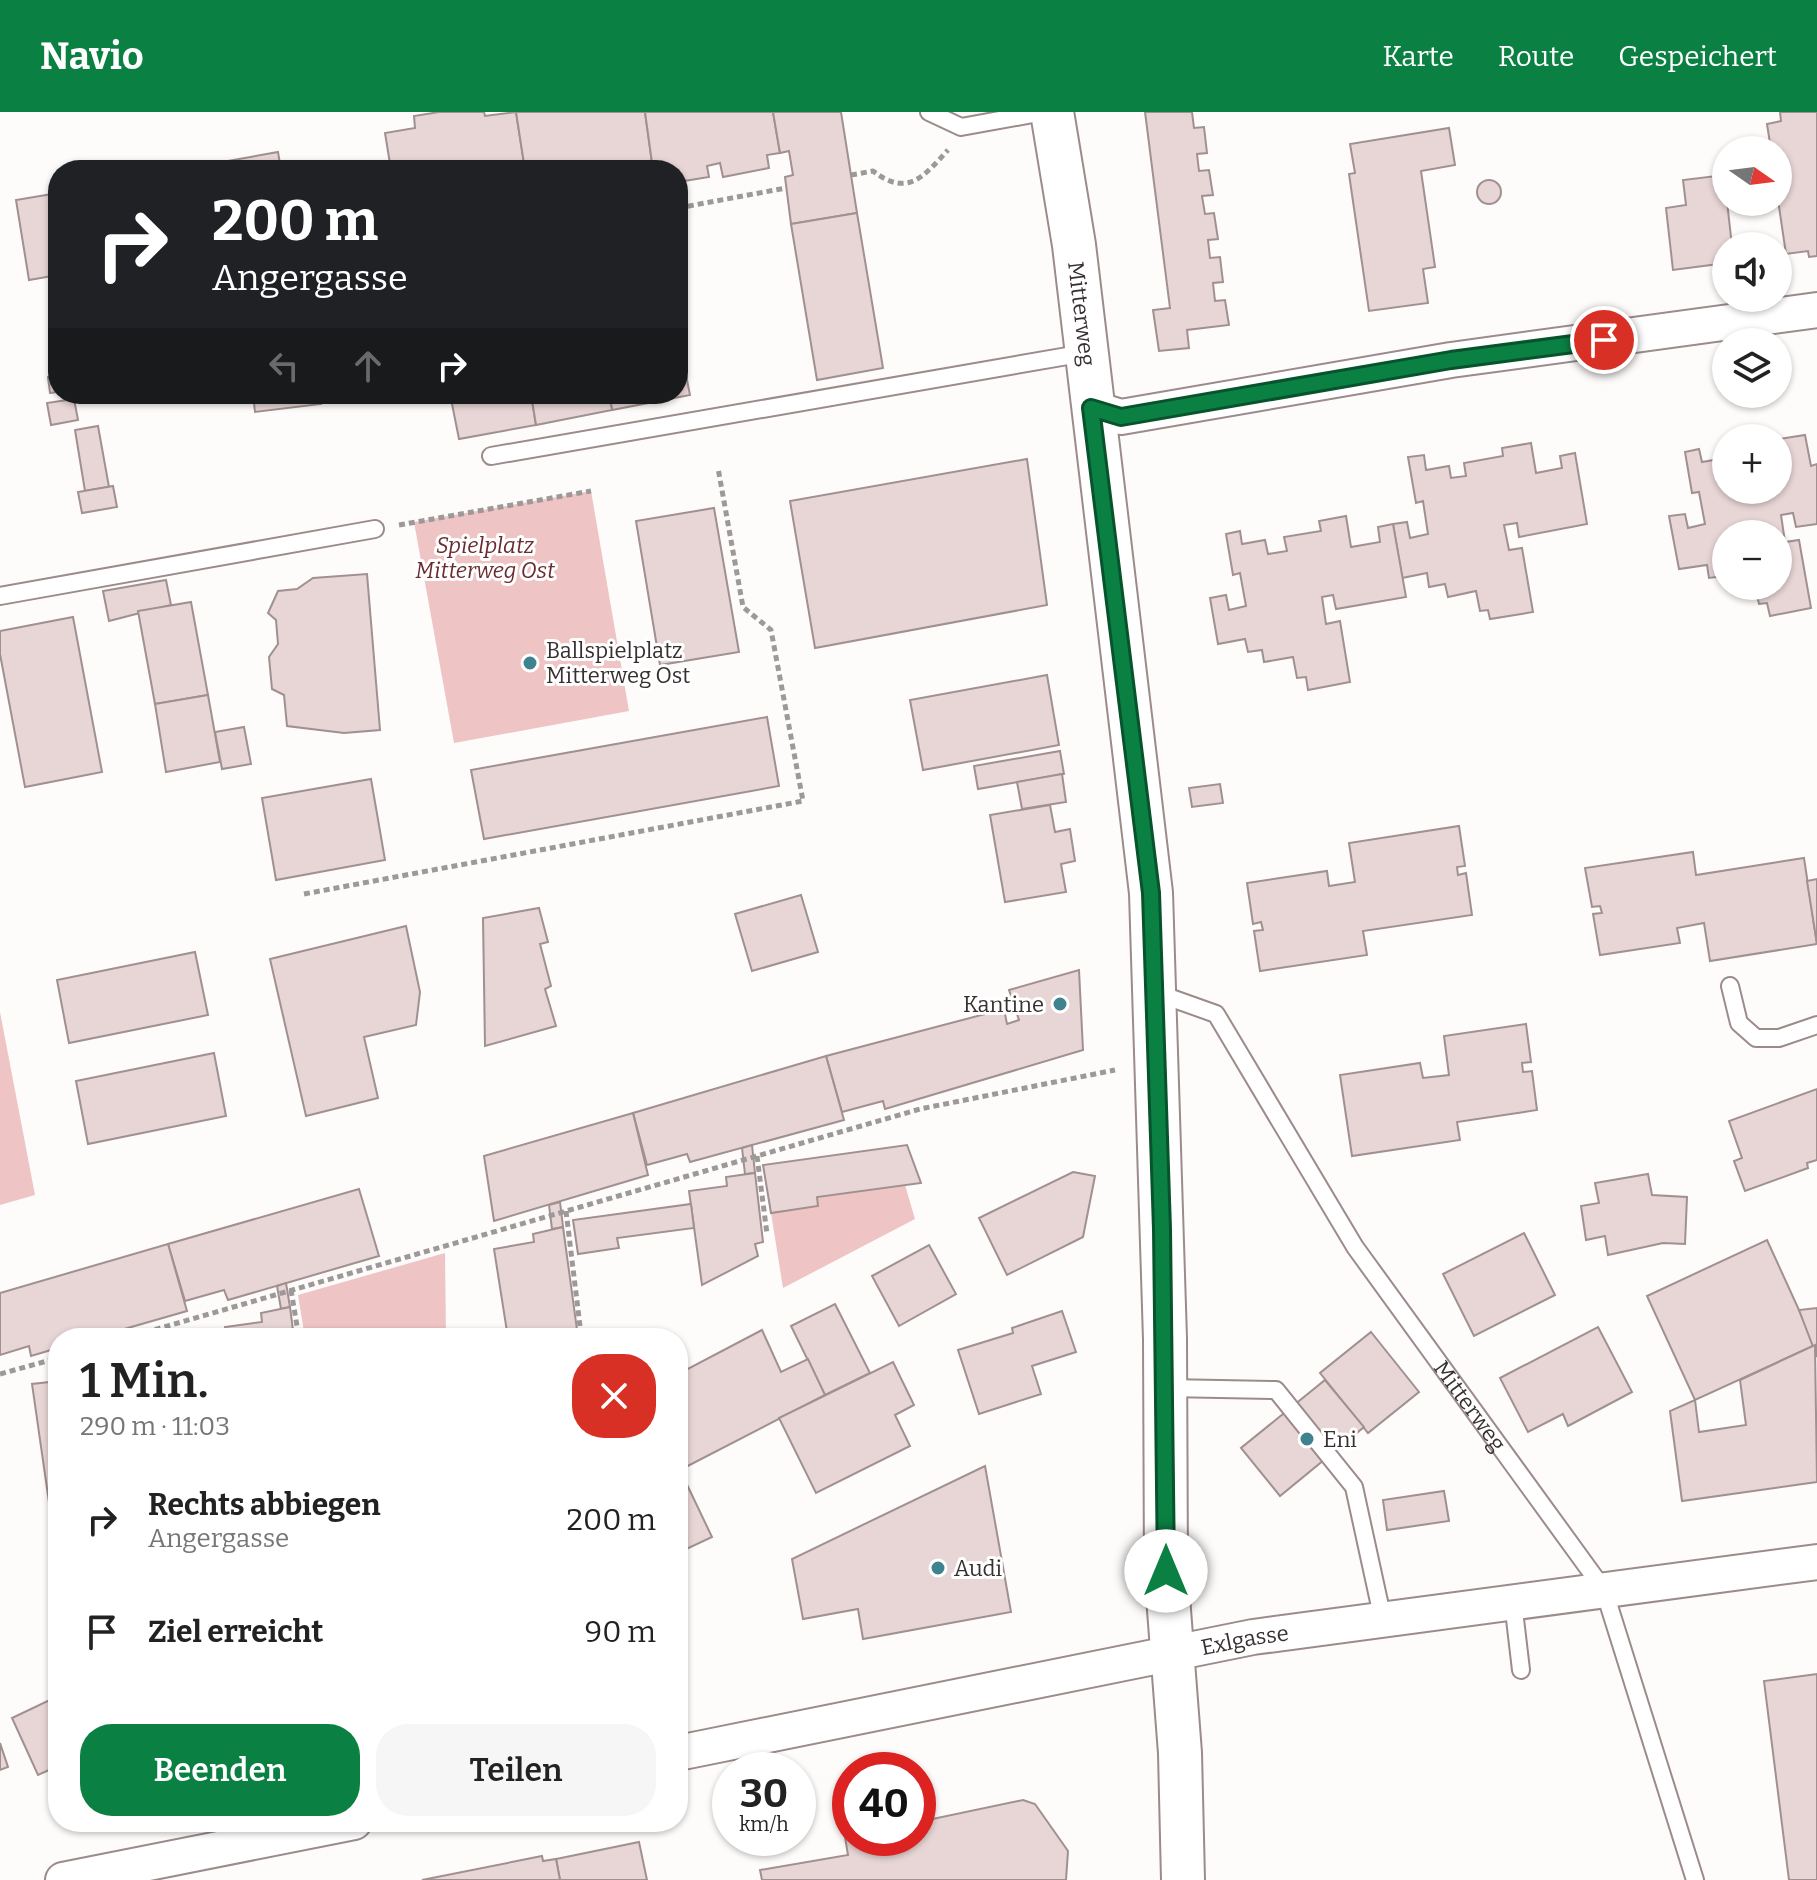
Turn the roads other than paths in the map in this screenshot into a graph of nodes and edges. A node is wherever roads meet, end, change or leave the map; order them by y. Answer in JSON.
{"nodes":[{"id":1,"x":929,"y":112,"type":"edge"},
{"id":2,"x":1044,"y":112,"type":"edge"},
{"id":3,"x":1052,"y":112,"type":"edge"},
{"id":4,"x":1817,"y":310,"type":"edge"},
{"id":5,"x":1086,"y":353,"type":"junction"},
{"id":6,"x":1091,"y":408,"type":"junction"},
{"id":7,"x":491,"y":456,"type":"dead end"},
{"id":8,"x":375,"y":529,"type":"road end"},
{"id":9,"x":0,"y":596,"type":"edge"},
{"id":10,"x":1730,"y":986,"type":"dead end"},
{"id":11,"x":1156,"y":992,"type":"junction"},
{"id":12,"x":1817,"y":1025,"type":"edge"},
{"id":13,"x":1166,"y":1388,"type":"junction"},
{"id":14,"x":1817,"y":1562,"type":"edge"},
{"id":15,"x":1604,"y":1590,"type":"junction"},
{"id":16,"x":1513,"y":1602,"type":"junction"},
{"id":17,"x":1383,"y":1620,"type":"junction"},
{"id":18,"x":1174,"y":1655,"type":"junction"},
{"id":19,"x":1521,"y":1670,"type":"dead end"},
{"id":20,"x":688,"y":1751,"type":"edge"},
{"id":21,"x":304,"y":1832,"type":"edge"},
{"id":22,"x":63,"y":1880,"type":"edge"},
{"id":23,"x":1183,"y":1880,"type":"edge"},
{"id":24,"x":1695,"y":1880,"type":"edge"}],
"edges":[{"from":1,"to":2,"type":"lane"},
{"from":3,"to":5,"type":"street","name":"Mitterweg"},
{"from":4,"to":6,"type":"street"},
{"from":5,"to":6,"type":"street","name":"Mitterweg"},
{"from":5,"to":7,"type":"lane"},
{"from":6,"to":11,"type":"street","name":"Mitterweg"},
{"from":8,"to":9,"type":"lane"},
{"from":10,"to":12,"type":"lane"},
{"from":11,"to":13,"type":"street","name":"Mitterweg"},
{"from":11,"to":15,"type":"lane","name":"Mitterweg"},
{"from":13,"to":17,"type":"lane"},
{"from":13,"to":18,"type":"street","name":"Mitterweg"},
{"from":14,"to":15,"type":"street","name":"Exlgasse"},
{"from":15,"to":16,"type":"street","name":"Exlgasse"},
{"from":15,"to":24,"type":"lane","name":"Mitterweg"},
{"from":16,"to":17,"type":"street","name":"Exlgasse"},
{"from":16,"to":19,"type":"lane"},
{"from":17,"to":18,"type":"street","name":"Exlgasse"},
{"from":18,"to":20,"type":"street","name":"Exlgasse"},
{"from":18,"to":23,"type":"street","name":"Mitterweg"},
{"from":21,"to":22,"type":"street"}]}
